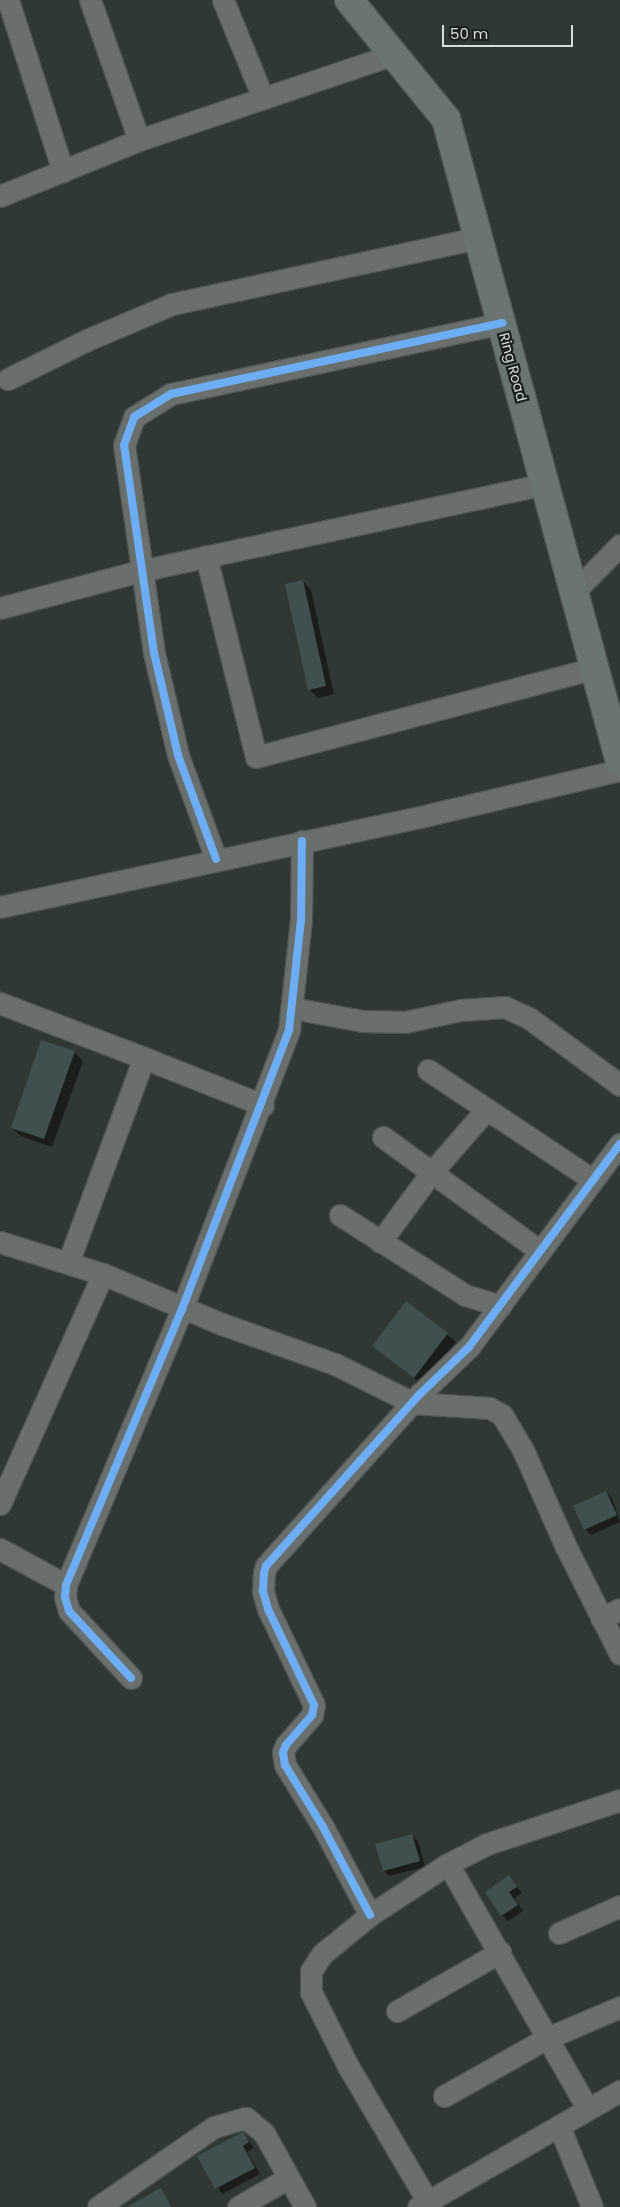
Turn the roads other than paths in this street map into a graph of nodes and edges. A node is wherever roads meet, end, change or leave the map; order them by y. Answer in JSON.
{"nodes":[{"id":1,"x":8,"y":0,"type":"edge"},
{"id":2,"x":90,"y":0,"type":"edge"},
{"id":3,"x":225,"y":0,"type":"edge"},
{"id":4,"x":350,"y":0,"type":"edge"},
{"id":5,"x":392,"y":55,"type":"junction"},
{"id":6,"x":263,"y":98,"type":"junction"},
{"id":7,"x":139,"y":140,"type":"junction"},
{"id":8,"x":63,"y":170,"type":"junction"},
{"id":9,"x":0,"y":196,"type":"edge"},
{"id":10,"x":478,"y":238,"type":"junction"},
{"id":11,"x":502,"y":323,"type":"junction"},
{"id":12,"x":8,"y":379,"type":"dead end"},
{"id":13,"x":544,"y":484,"type":"junction"},
{"id":14,"x":620,"y":545,"type":"edge"},
{"id":15,"x":206,"y":556,"type":"junction"},
{"id":16,"x":144,"y":570,"type":"junction"},
{"id":17,"x":574,"y":592,"type":"junction"},
{"id":18,"x":0,"y":608,"type":"edge"},
{"id":19,"x":595,"y":668,"type":"junction"},
{"id":20,"x":620,"y":762,"type":"edge"},
{"id":21,"x":620,"y":770,"type":"edge"},
{"id":22,"x":302,"y":841,"type":"junction"},
{"id":23,"x":216,"y":859,"type":"junction"},
{"id":24,"x":0,"y":907,"type":"edge"},
{"id":25,"x":0,"y":1003,"type":"edge"},
{"id":26,"x":292,"y":1008,"type":"junction"},
{"id":27,"x":144,"y":1058,"type":"junction"},
{"id":28,"x":428,"y":1070,"type":"dead end"},
{"id":29,"x":620,"y":1085,"type":"edge"},
{"id":30,"x":262,"y":1105,"type":"junction"},
{"id":31,"x":486,"y":1110,"type":"junction"},
{"id":32,"x":383,"y":1137,"type":"dead end"},
{"id":33,"x":620,"y":1144,"type":"edge"},
{"id":34,"x":431,"y":1173,"type":"junction"},
{"id":35,"x":593,"y":1180,"type":"junction"},
{"id":36,"x":340,"y":1215,"type":"dead end"},
{"id":37,"x":0,"y":1242,"type":"edge"},
{"id":38,"x":380,"y":1242,"type":"junction"},
{"id":39,"x":540,"y":1251,"type":"junction"},
{"id":40,"x":68,"y":1262,"type":"junction"},
{"id":41,"x":103,"y":1274,"type":"junction"},
{"id":42,"x":500,"y":1306,"type":"junction"},
{"id":43,"x":182,"y":1309,"type":"junction"},
{"id":44,"x":413,"y":1403,"type":"junction"},
{"id":45,"x":0,"y":1504,"type":"edge"},
{"id":46,"x":0,"y":1549,"type":"edge"},
{"id":47,"x":66,"y":1585,"type":"junction"},
{"id":48,"x":620,"y":1609,"type":"edge"},
{"id":49,"x":601,"y":1618,"type":"junction"},
{"id":50,"x":620,"y":1654,"type":"edge"},
{"id":51,"x":132,"y":1678,"type":"dead end"},
{"id":52,"x":620,"y":1800,"type":"edge"},
{"id":53,"x":448,"y":1864,"type":"junction"},
{"id":54,"x":620,"y":1906,"type":"edge"},
{"id":55,"x":370,"y":1915,"type":"junction"},
{"id":56,"x":559,"y":1933,"type":"dead end"},
{"id":57,"x":500,"y":1952,"type":"junction"},
{"id":58,"x":620,"y":2007,"type":"edge"},
{"id":59,"x":397,"y":2012,"type":"dead end"},
{"id":60,"x":545,"y":2039,"type":"junction"},
{"id":61,"x":620,"y":2091,"type":"edge"},
{"id":62,"x":444,"y":2096,"type":"dead end"},
{"id":63,"x":587,"y":2108,"type":"junction"},
{"id":64,"x":559,"y":2126,"type":"junction"},
{"id":65,"x":288,"y":2178,"type":"junction"},
{"id":66,"x":426,"y":2205,"type":"edge"},
{"id":67,"x":98,"y":2207,"type":"edge"},
{"id":68,"x":238,"y":2207,"type":"edge"},
{"id":69,"x":305,"y":2207,"type":"edge"},
{"id":70,"x":592,"y":2207,"type":"edge"}],
"edges":[{"from":1,"to":8,"type":"street"},
{"from":2,"to":7,"type":"street"},
{"from":3,"to":6,"type":"street"},
{"from":4,"to":5,"type":"main road","name":"Ring Road"},
{"from":5,"to":6,"type":"street"},
{"from":5,"to":10,"type":"main road","name":"Ring Road"},
{"from":6,"to":7,"type":"street"},
{"from":7,"to":8,"type":"street"},
{"from":8,"to":9,"type":"street"},
{"from":10,"to":11,"type":"main road","name":"Ring Road"},
{"from":10,"to":12,"type":"street"},
{"from":11,"to":13,"type":"main road","name":"Ring Road"},
{"from":11,"to":16,"type":"street"},
{"from":13,"to":15,"type":"street"},
{"from":13,"to":17,"type":"main road","name":"Ring Road"},
{"from":14,"to":17,"type":"street"},
{"from":15,"to":16,"type":"street"},
{"from":15,"to":19,"type":"street"},
{"from":16,"to":18,"type":"street"},
{"from":16,"to":23,"type":"street"},
{"from":17,"to":19,"type":"main road","name":"Ring Road"},
{"from":19,"to":20,"type":"main road","name":"Ring Road"},
{"from":21,"to":22,"type":"street"},
{"from":22,"to":23,"type":"street"},
{"from":22,"to":26,"type":"street"},
{"from":23,"to":24,"type":"street"},
{"from":25,"to":27,"type":"street"},
{"from":26,"to":29,"type":"street"},
{"from":26,"to":30,"type":"street"},
{"from":27,"to":30,"type":"street"},
{"from":27,"to":40,"type":"street"},
{"from":28,"to":31,"type":"street"},
{"from":30,"to":43,"type":"street"},
{"from":31,"to":34,"type":"street"},
{"from":31,"to":35,"type":"street"},
{"from":32,"to":34,"type":"street"},
{"from":33,"to":35,"type":"street"},
{"from":34,"to":38,"type":"street"},
{"from":34,"to":39,"type":"street"},
{"from":35,"to":39,"type":"street"},
{"from":36,"to":38,"type":"street"},
{"from":37,"to":40,"type":"street"},
{"from":38,"to":42,"type":"street"},
{"from":39,"to":42,"type":"street"},
{"from":40,"to":41,"type":"street"},
{"from":41,"to":43,"type":"street"},
{"from":41,"to":45,"type":"street"},
{"from":42,"to":44,"type":"street"},
{"from":43,"to":44,"type":"street"},
{"from":43,"to":47,"type":"street"},
{"from":44,"to":49,"type":"street"},
{"from":44,"to":55,"type":"street"},
{"from":46,"to":47,"type":"street"},
{"from":47,"to":51,"type":"street"},
{"from":48,"to":49,"type":"street"},
{"from":49,"to":50,"type":"street"},
{"from":52,"to":53,"type":"street"},
{"from":53,"to":55,"type":"street"},
{"from":53,"to":57,"type":"street"},
{"from":54,"to":56,"type":"street"},
{"from":55,"to":66,"type":"street"},
{"from":57,"to":59,"type":"street"},
{"from":57,"to":60,"type":"street"},
{"from":58,"to":60,"type":"street"},
{"from":60,"to":62,"type":"street"},
{"from":60,"to":63,"type":"street"},
{"from":61,"to":63,"type":"street"},
{"from":63,"to":64,"type":"street"},
{"from":64,"to":66,"type":"street"},
{"from":64,"to":70,"type":"street"},
{"from":65,"to":67,"type":"street"},
{"from":65,"to":68,"type":"street"},
{"from":65,"to":69,"type":"street"}]}
